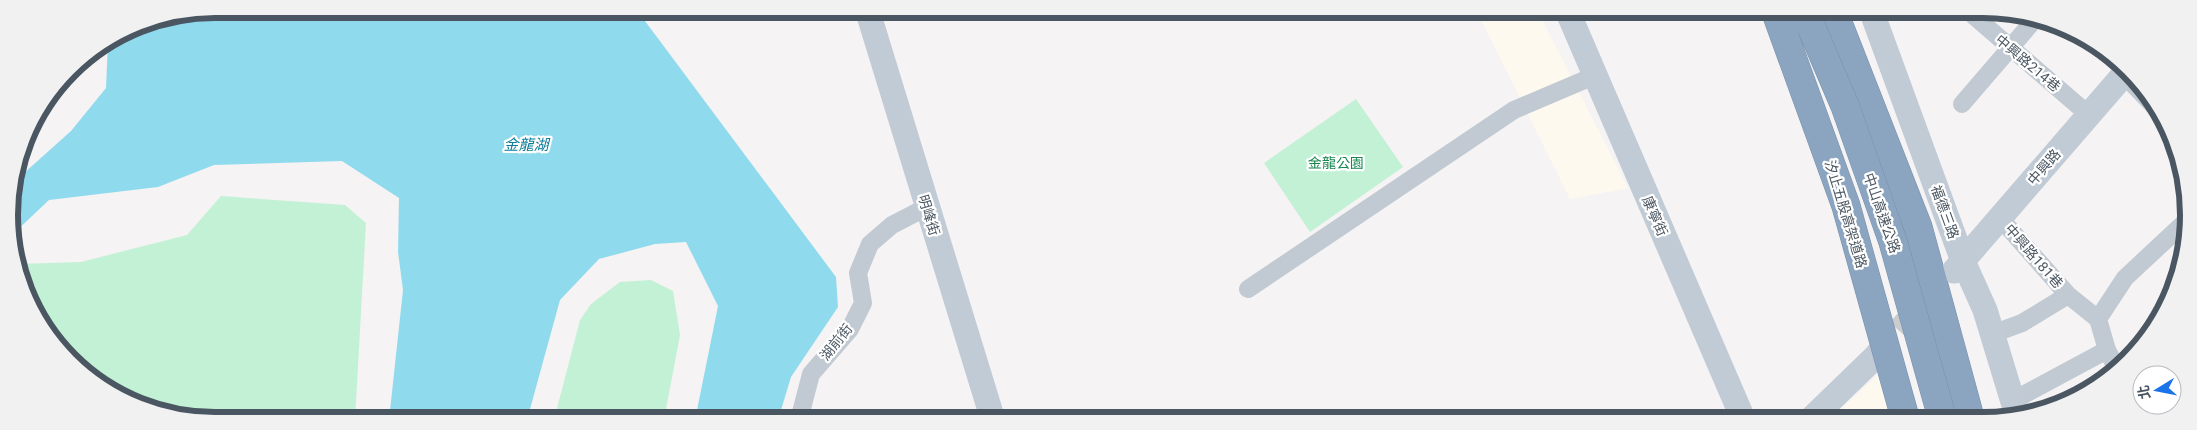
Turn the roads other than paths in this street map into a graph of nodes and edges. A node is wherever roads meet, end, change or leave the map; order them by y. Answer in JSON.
{"nodes":[{"id":1,"x":870,"y":18,"type":"edge"},
{"id":2,"x":1570,"y":18,"type":"edge"},
{"id":3,"x":1778,"y":18,"type":"edge"},
{"id":4,"x":1807,"y":18,"type":"edge"},
{"id":5,"x":1836,"y":18,"type":"edge"},
{"id":6,"x":1874,"y":18,"type":"edge"},
{"id":7,"x":1976,"y":18,"type":"edge"},
{"id":8,"x":2030,"y":23,"type":"edge"},
{"id":9,"x":2010,"y":47,"type":"junction"},
{"id":10,"x":1594,"y":76,"type":"junction"},
{"id":11,"x":2123,"y":76,"type":"edge"},
{"id":12,"x":1962,"y":104,"type":"dead end"},
{"id":13,"x":2089,"y":115,"type":"junction"},
{"id":14,"x":927,"y":208,"type":"junction"},
{"id":15,"x":2000,"y":218,"type":"junction"},
{"id":16,"x":2179,"y":228,"type":"edge"},
{"id":17,"x":1958,"y":266,"type":"junction"},
{"id":18,"x":1248,"y":289,"type":"dead end"},
{"id":19,"x":2068,"y":295,"type":"junction"},
{"id":20,"x":2098,"y":319,"type":"junction"},
{"id":21,"x":1992,"y":334,"type":"junction"},
{"id":22,"x":2107,"y":350,"type":"junction"},
{"id":23,"x":1872,"y":360,"type":"tunnel mouth"},
{"id":24,"x":2113,"y":362,"type":"edge"},
{"id":25,"x":2014,"y":408,"type":"edge"},
{"id":26,"x":801,"y":412,"type":"edge"},
{"id":27,"x":991,"y":412,"type":"edge"},
{"id":28,"x":1740,"y":412,"type":"edge"},
{"id":29,"x":1818,"y":412,"type":"edge"},
{"id":30,"x":1903,"y":412,"type":"edge"},
{"id":31,"x":1940,"y":412,"type":"edge"},
{"id":32,"x":1969,"y":412,"type":"edge"}],
"edges":[{"from":1,"to":14,"type":"street","name":"明峰街"},
{"from":2,"to":10,"type":"street","name":"康寧街"},
{"from":3,"to":30,"type":"highway","name":"汐止五股高架道路","bridge":true},
{"from":4,"to":31,"type":"highway","name":"中山高速公路","bridge":true},
{"from":5,"to":32,"type":"highway","name":"中山高速公路"},
{"from":6,"to":17,"type":"street","name":"福德三路"},
{"from":7,"to":9,"type":"street","name":"中興路214巷"},
{"from":8,"to":9,"type":"street"},
{"from":9,"to":12,"type":"street"},
{"from":9,"to":13,"type":"street","name":"中興路214巷"},
{"from":10,"to":18,"type":"street"},
{"from":10,"to":28,"type":"street","name":"康寧街"},
{"from":11,"to":13,"type":"street","name":"中興路"},
{"from":13,"to":15,"type":"street","name":"中興路"},
{"from":14,"to":26,"type":"street","name":"湖前街"},
{"from":14,"to":27,"type":"street","name":"明峰街"},
{"from":15,"to":17,"type":"street","name":"中興路"},
{"from":15,"to":19,"type":"street","name":"中興路181巷"},
{"from":16,"to":20,"type":"street"},
{"from":17,"to":21,"type":"street","name":"福德三路"},
{"from":19,"to":20,"type":"street","name":"中興路181巷"},
{"from":19,"to":21,"type":"street"},
{"from":20,"to":22,"type":"street"},
{"from":21,"to":25,"type":"street","name":"福德三路"},
{"from":22,"to":24,"type":"street"},
{"from":22,"to":25,"type":"street"},
{"from":23,"to":29,"type":"street"}]}
